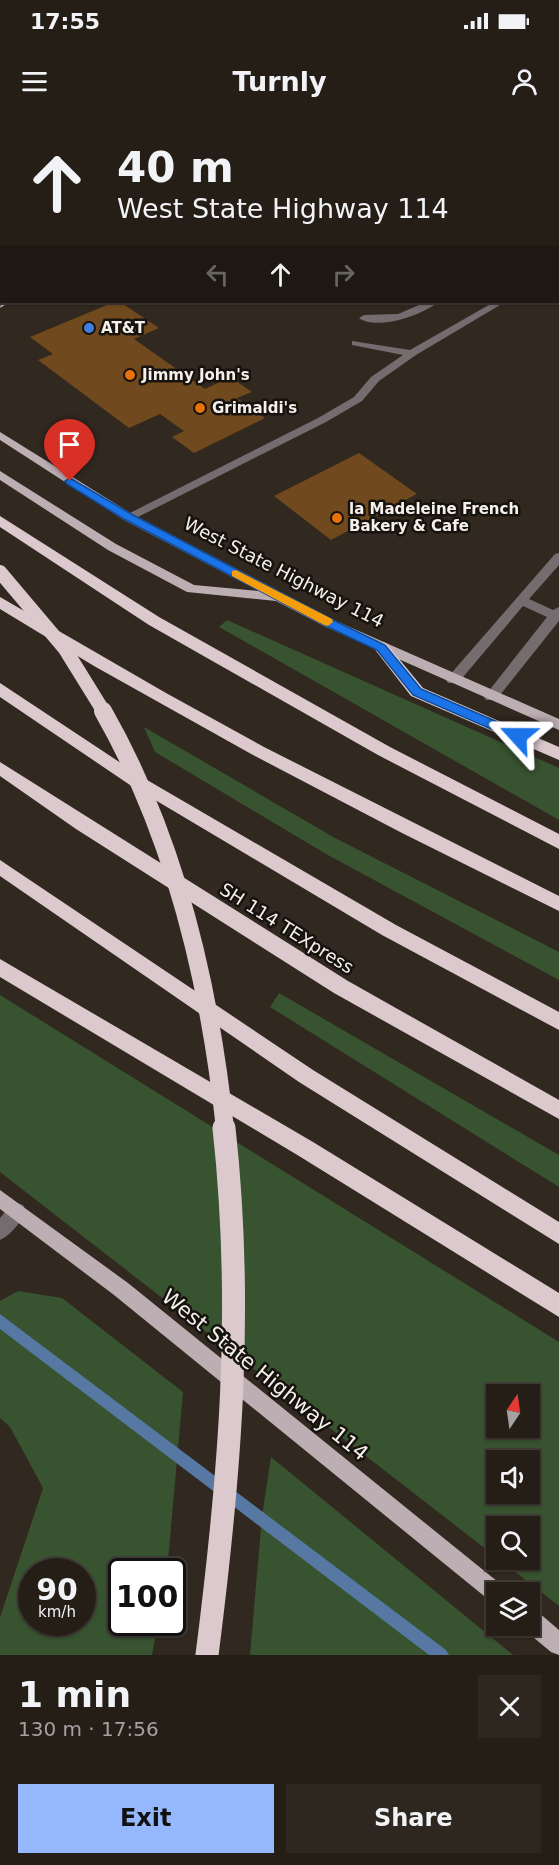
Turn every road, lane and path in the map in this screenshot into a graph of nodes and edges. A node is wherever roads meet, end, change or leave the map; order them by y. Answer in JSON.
{"nodes":[{"id":1,"x":431,"y":303,"type":"edge"},
{"id":2,"x":498,"y":303,"type":"edge"},
{"id":3,"x":364,"y":318,"type":"dead end"},
{"id":4,"x":356,"y":343,"type":"dead end"},
{"id":5,"x":411,"y":353,"type":"junction"},
{"id":6,"x":0,"y":435,"type":"edge"},
{"id":7,"x":0,"y":475,"type":"edge"},
{"id":8,"x":128,"y":517,"type":"junction"},
{"id":9,"x":0,"y":521,"type":"edge"},
{"id":10,"x":559,"y":557,"type":"edge"},
{"id":11,"x":0,"y":572,"type":"edge"},
{"id":12,"x":283,"y":598,"type":"junction"},
{"id":13,"x":522,"y":601,"type":"junction"},
{"id":14,"x":0,"y":602,"type":"edge"},
{"id":15,"x":558,"y":615,"type":"edge"},
{"id":16,"x":381,"y":647,"type":"junction"},
{"id":17,"x":453,"y":680,"type":"junction"},
{"id":18,"x":0,"y":689,"type":"edge"},
{"id":19,"x":491,"y":696,"type":"junction"},
{"id":20,"x":559,"y":725,"type":"edge"},
{"id":21,"x":559,"y":754,"type":"edge"},
{"id":22,"x":0,"y":768,"type":"edge"},
{"id":23,"x":559,"y":842,"type":"edge"},
{"id":24,"x":0,"y":867,"type":"edge"},
{"id":25,"x":559,"y":904,"type":"edge"},
{"id":26,"x":0,"y":967,"type":"edge"},
{"id":27,"x":559,"y":1022,"type":"edge"},
{"id":28,"x":559,"y":1110,"type":"edge"},
{"id":29,"x":0,"y":1198,"type":"edge"},
{"id":30,"x":17,"y":1211,"type":"junction"},
{"id":31,"x":0,"y":1231,"type":"edge"},
{"id":32,"x":559,"y":1234,"type":"edge"},
{"id":33,"x":559,"y":1306,"type":"edge"},
{"id":34,"x":486,"y":1585,"type":"edge"},
{"id":35,"x":540,"y":1628,"type":"edge"},
{"id":36,"x":559,"y":1644,"type":"edge"},
{"id":37,"x":207,"y":1655,"type":"edge"}],
"edges":[{"from":1,"to":3,"type":"street"},
{"from":2,"to":5,"type":"street"},
{"from":4,"to":5,"type":"street"},
{"from":5,"to":8,"type":"street"},
{"from":6,"to":8,"type":"main road","name":"West State Highway 114"},
{"from":7,"to":12,"type":"main road"},
{"from":8,"to":12,"type":"main road","name":"West State Highway 114"},
{"from":9,"to":23,"type":"highway"},
{"from":10,"to":13,"type":"street"},
{"from":11,"to":37,"type":"highway","bridge":true},
{"from":12,"to":16,"type":"main road","name":"West State Highway 114"},
{"from":13,"to":15,"type":"street"},
{"from":13,"to":17,"type":"street"},
{"from":14,"to":25,"type":"highway"},
{"from":15,"to":19,"type":"street"},
{"from":16,"to":17,"type":"main road","name":"West State Highway 114"},
{"from":16,"to":21,"type":"highway"},
{"from":17,"to":19,"type":"main road","name":"West State Highway 114"},
{"from":18,"to":27,"type":"highway"},
{"from":19,"to":20,"type":"main road","name":"West State Highway 114"},
{"from":22,"to":28,"type":"highway","name":"SH 114 TEXpress"},
{"from":24,"to":32,"type":"highway"},
{"from":26,"to":33,"type":"highway"},
{"from":29,"to":30,"type":"main road","name":"West State Highway 114"},
{"from":30,"to":31,"type":"street"},
{"from":30,"to":34,"type":"main road","name":"West State Highway 114"},
{"from":35,"to":36,"type":"main road"}]}
